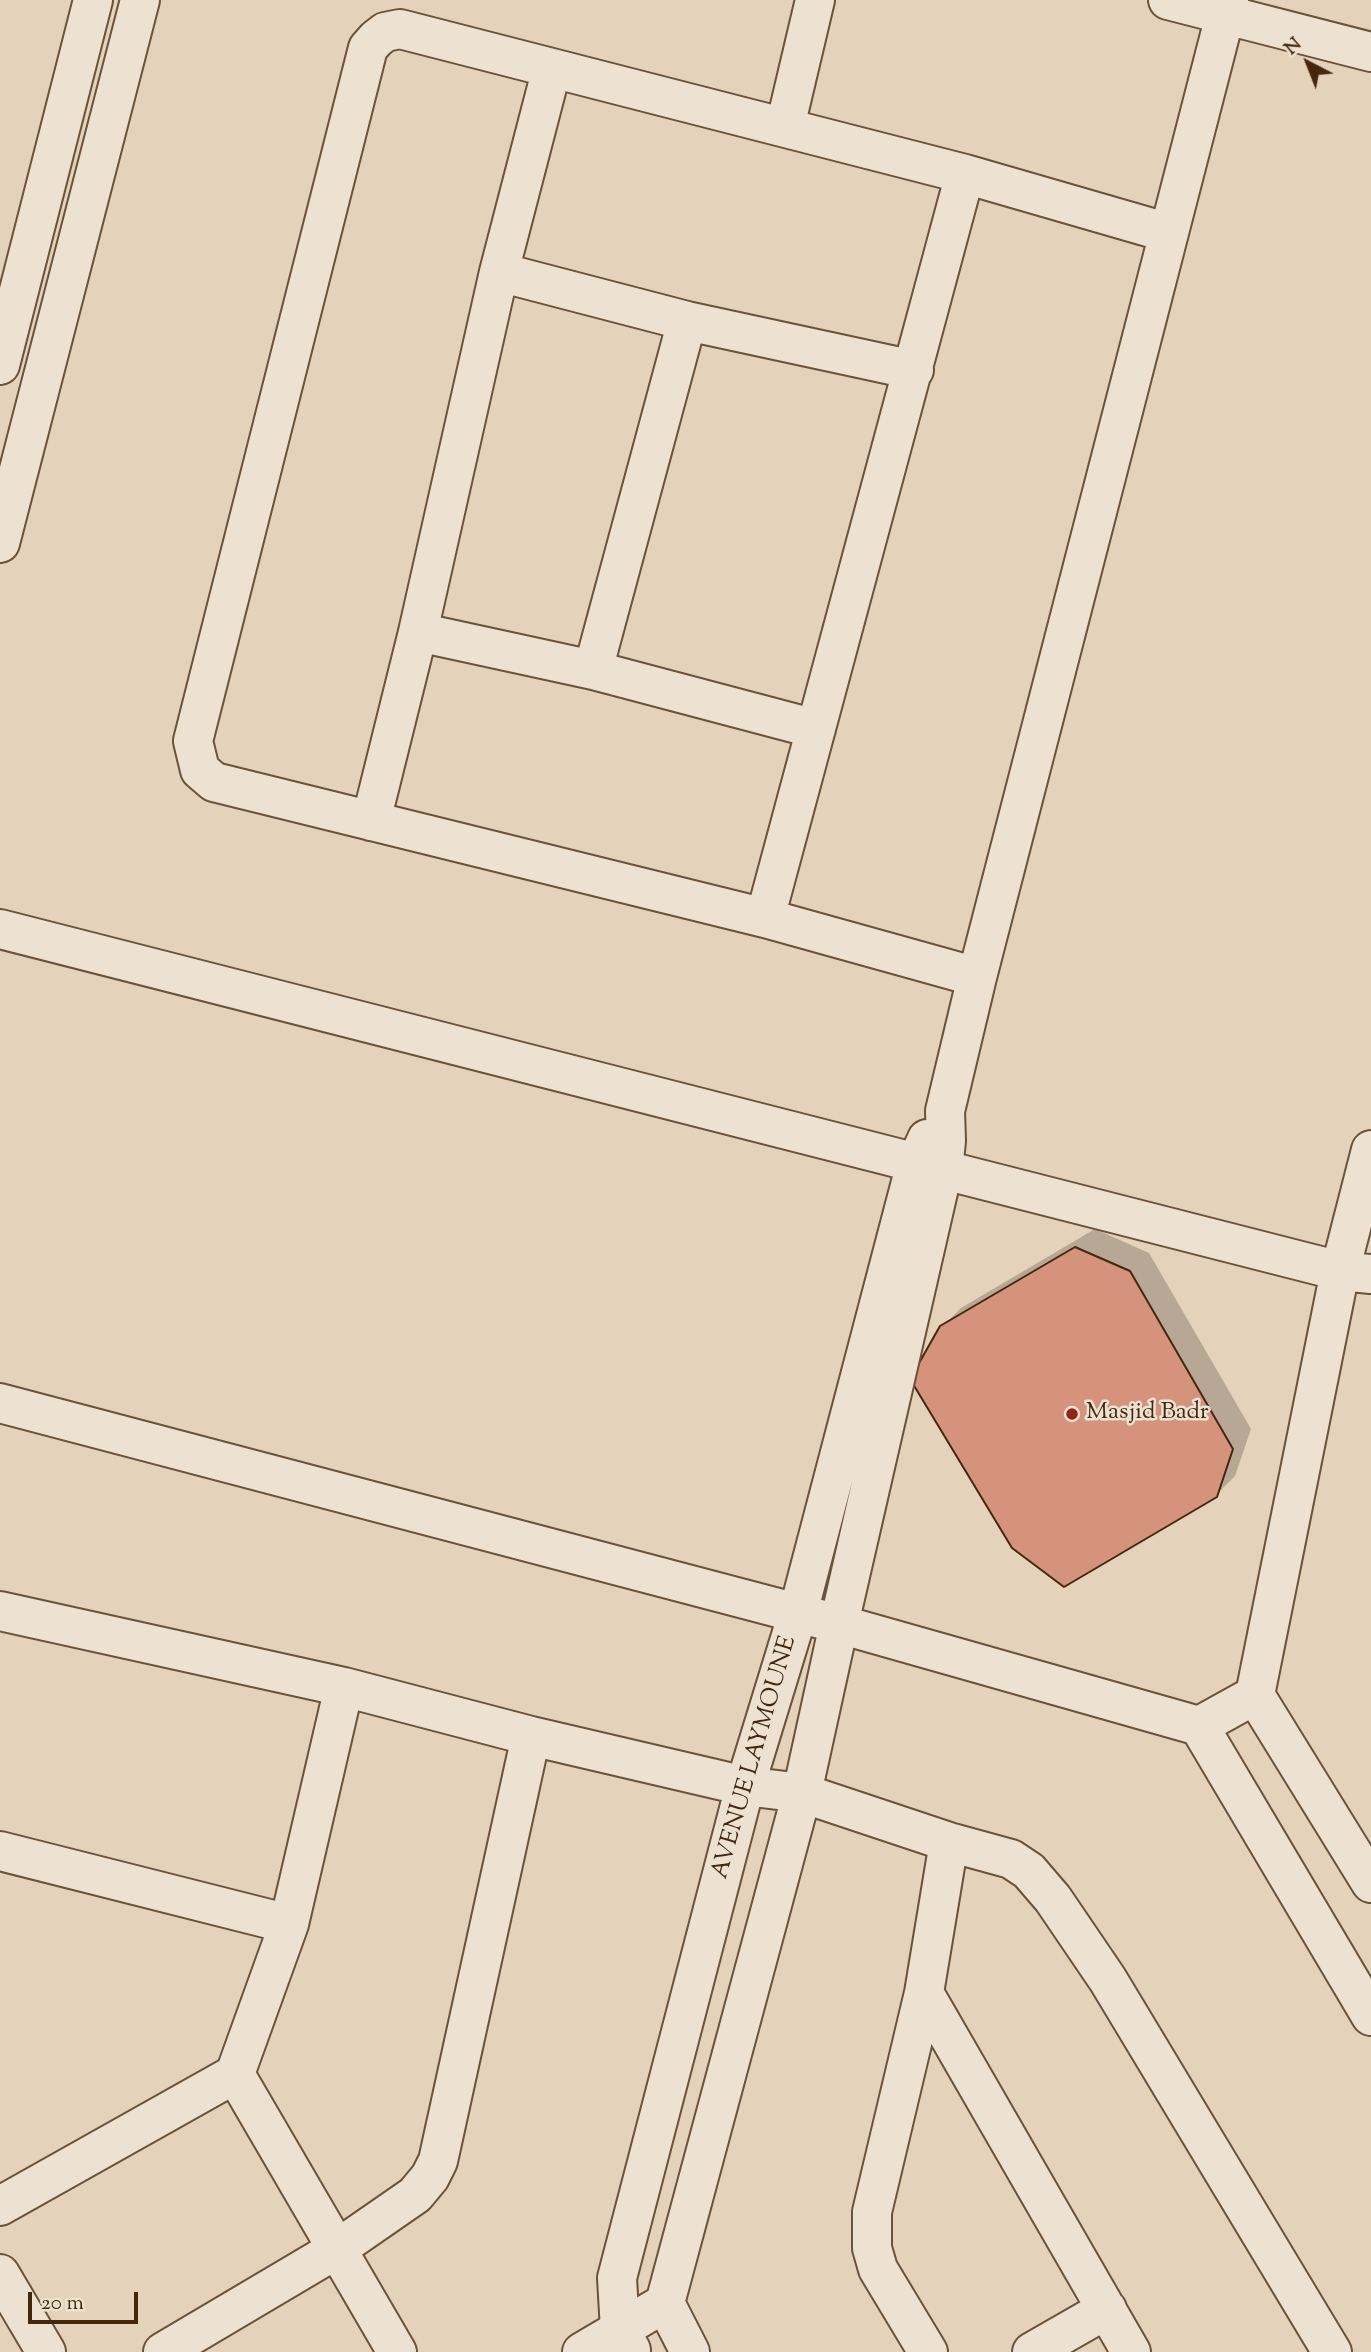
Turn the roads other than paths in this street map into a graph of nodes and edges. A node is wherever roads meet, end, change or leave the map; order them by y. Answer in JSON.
{"nodes":[{"id":1,"x":93,"y":0,"type":"edge"},
{"id":2,"x":140,"y":0,"type":"edge"},
{"id":3,"x":815,"y":0,"type":"edge"},
{"id":4,"x":1168,"y":0,"type":"edge"},
{"id":5,"x":1227,"y":7,"type":"edge"},
{"id":6,"x":1371,"y":52,"type":"edge"},
{"id":7,"x":552,"y":68,"type":"junction"},
{"id":8,"x":785,"y":127,"type":"junction"},
{"id":9,"x":965,"y":174,"type":"junction"},
{"id":10,"x":1168,"y":233,"type":"junction"},
{"id":11,"x":499,"y":272,"type":"junction"},
{"id":12,"x":687,"y":321,"type":"junction"},
{"id":13,"x":0,"y":365,"type":"edge"},
{"id":14,"x":914,"y":370,"type":"junction"},
{"id":15,"x":0,"y":543,"type":"edge"},
{"id":16,"x":418,"y":632,"type":"junction"},
{"id":17,"x":593,"y":670,"type":"junction"},
{"id":18,"x":816,"y":729,"type":"junction"},
{"id":19,"x":370,"y":821,"type":"junction"},
{"id":20,"x":765,"y":918,"type":"junction"},
{"id":21,"x":0,"y":929,"type":"edge"},
{"id":22,"x":977,"y":977,"type":"junction"},
{"id":23,"x":1371,"y":1150,"type":"edge"},
{"id":24,"x":930,"y":1166,"type":"junction"},
{"id":25,"x":1355,"y":1272,"type":"edge"},
{"id":26,"x":1371,"y":1303,"type":"edge"},
{"id":27,"x":0,"y":1404,"type":"edge"},
{"id":28,"x":0,"y":1611,"type":"edge"},
{"id":29,"x":798,"y":1613,"type":"junction"},
{"id":30,"x":839,"y":1623,"type":"junction"},
{"id":31,"x":344,"y":1687,"type":"junction"},
{"id":32,"x":1255,"y":1695,"type":"junction"},
{"id":33,"x":1199,"y":1726,"type":"junction"},
{"id":34,"x":531,"y":1736,"type":"junction"},
{"id":35,"x":745,"y":1786,"type":"junction"},
{"id":36,"x":802,"y":1793,"type":"junction"},
{"id":37,"x":949,"y":1842,"type":"junction"},
{"id":38,"x":0,"y":1851,"type":"edge"},
{"id":39,"x":1371,"y":1883,"type":"edge"},
{"id":40,"x":289,"y":1924,"type":"junction"},
{"id":41,"x":924,"y":1993,"type":"junction"},
{"id":42,"x":1371,"y":2015,"type":"edge"},
{"id":43,"x":235,"y":2074,"type":"junction"},
{"id":44,"x":0,"y":2206,"type":"edge"},
{"id":45,"x":337,"y":2249,"type":"junction"},
{"id":46,"x":0,"y":2274,"type":"edge"},
{"id":47,"x":665,"y":2304,"type":"junction"},
{"id":48,"x":1107,"y":2309,"type":"junction"},
{"id":49,"x":626,"y":2341,"type":"edge"},
{"id":50,"x":46,"y":2352,"type":"edge"},
{"id":51,"x":163,"y":2352,"type":"edge"},
{"id":52,"x":397,"y":2352,"type":"edge"},
{"id":53,"x":582,"y":2352,"type":"edge"},
{"id":54,"x":690,"y":2352,"type":"edge"},
{"id":55,"x":928,"y":2352,"type":"edge"},
{"id":56,"x":1031,"y":2352,"type":"edge"},
{"id":57,"x":1130,"y":2352,"type":"edge"},
{"id":58,"x":1332,"y":2352,"type":"edge"}],
"edges":[{"from":1,"to":13,"type":"street"},
{"from":2,"to":15,"type":"street"},
{"from":3,"to":8,"type":"street"},
{"from":4,"to":5,"type":"street"},
{"from":5,"to":6,"type":"street"},
{"from":5,"to":10,"type":"street"},
{"from":7,"to":8,"type":"street"},
{"from":7,"to":11,"type":"street"},
{"from":7,"to":19,"type":"street"},
{"from":8,"to":9,"type":"street"},
{"from":9,"to":10,"type":"street"},
{"from":9,"to":14,"type":"street"},
{"from":10,"to":22,"type":"street"},
{"from":11,"to":12,"type":"street"},
{"from":11,"to":16,"type":"street"},
{"from":12,"to":14,"type":"street"},
{"from":12,"to":17,"type":"street"},
{"from":14,"to":18,"type":"street"},
{"from":16,"to":17,"type":"street"},
{"from":16,"to":19,"type":"street"},
{"from":17,"to":18,"type":"street"},
{"from":18,"to":20,"type":"street"},
{"from":19,"to":20,"type":"street"},
{"from":20,"to":22,"type":"street"},
{"from":21,"to":24,"type":"street"},
{"from":22,"to":24,"type":"street"},
{"from":23,"to":25,"type":"street"},
{"from":24,"to":25,"type":"street"},
{"from":24,"to":29,"type":"street","name":"AVENUE LAYMOUNE"},
{"from":24,"to":30,"type":"street"},
{"from":25,"to":26,"type":"street"},
{"from":25,"to":32,"type":"street"},
{"from":27,"to":29,"type":"street"},
{"from":28,"to":31,"type":"street"},
{"from":29,"to":30,"type":"street"},
{"from":29,"to":35,"type":"street","name":"AVENUE LAYMOUNE"},
{"from":30,"to":33,"type":"street"},
{"from":30,"to":36,"type":"street"},
{"from":31,"to":34,"type":"street"},
{"from":31,"to":40,"type":"street"},
{"from":32,"to":33,"type":"street"},
{"from":32,"to":39,"type":"street"},
{"from":33,"to":42,"type":"street"},
{"from":34,"to":35,"type":"street"},
{"from":34,"to":45,"type":"street"},
{"from":35,"to":36,"type":"street"},
{"from":35,"to":49,"type":"street","name":"AVENUE LAYMOUNE"},
{"from":36,"to":37,"type":"street"},
{"from":36,"to":47,"type":"street"},
{"from":37,"to":41,"type":"street"},
{"from":37,"to":58,"type":"street"},
{"from":38,"to":40,"type":"street"},
{"from":40,"to":43,"type":"street"},
{"from":41,"to":48,"type":"street"},
{"from":41,"to":55,"type":"street"},
{"from":43,"to":44,"type":"street"},
{"from":43,"to":45,"type":"street"},
{"from":45,"to":51,"type":"street"},
{"from":45,"to":52,"type":"street"},
{"from":46,"to":50,"type":"street"},
{"from":47,"to":49,"type":"street"},
{"from":47,"to":54,"type":"street"},
{"from":48,"to":56,"type":"street"},
{"from":48,"to":57,"type":"street"},
{"from":49,"to":53,"type":"street"}]}
